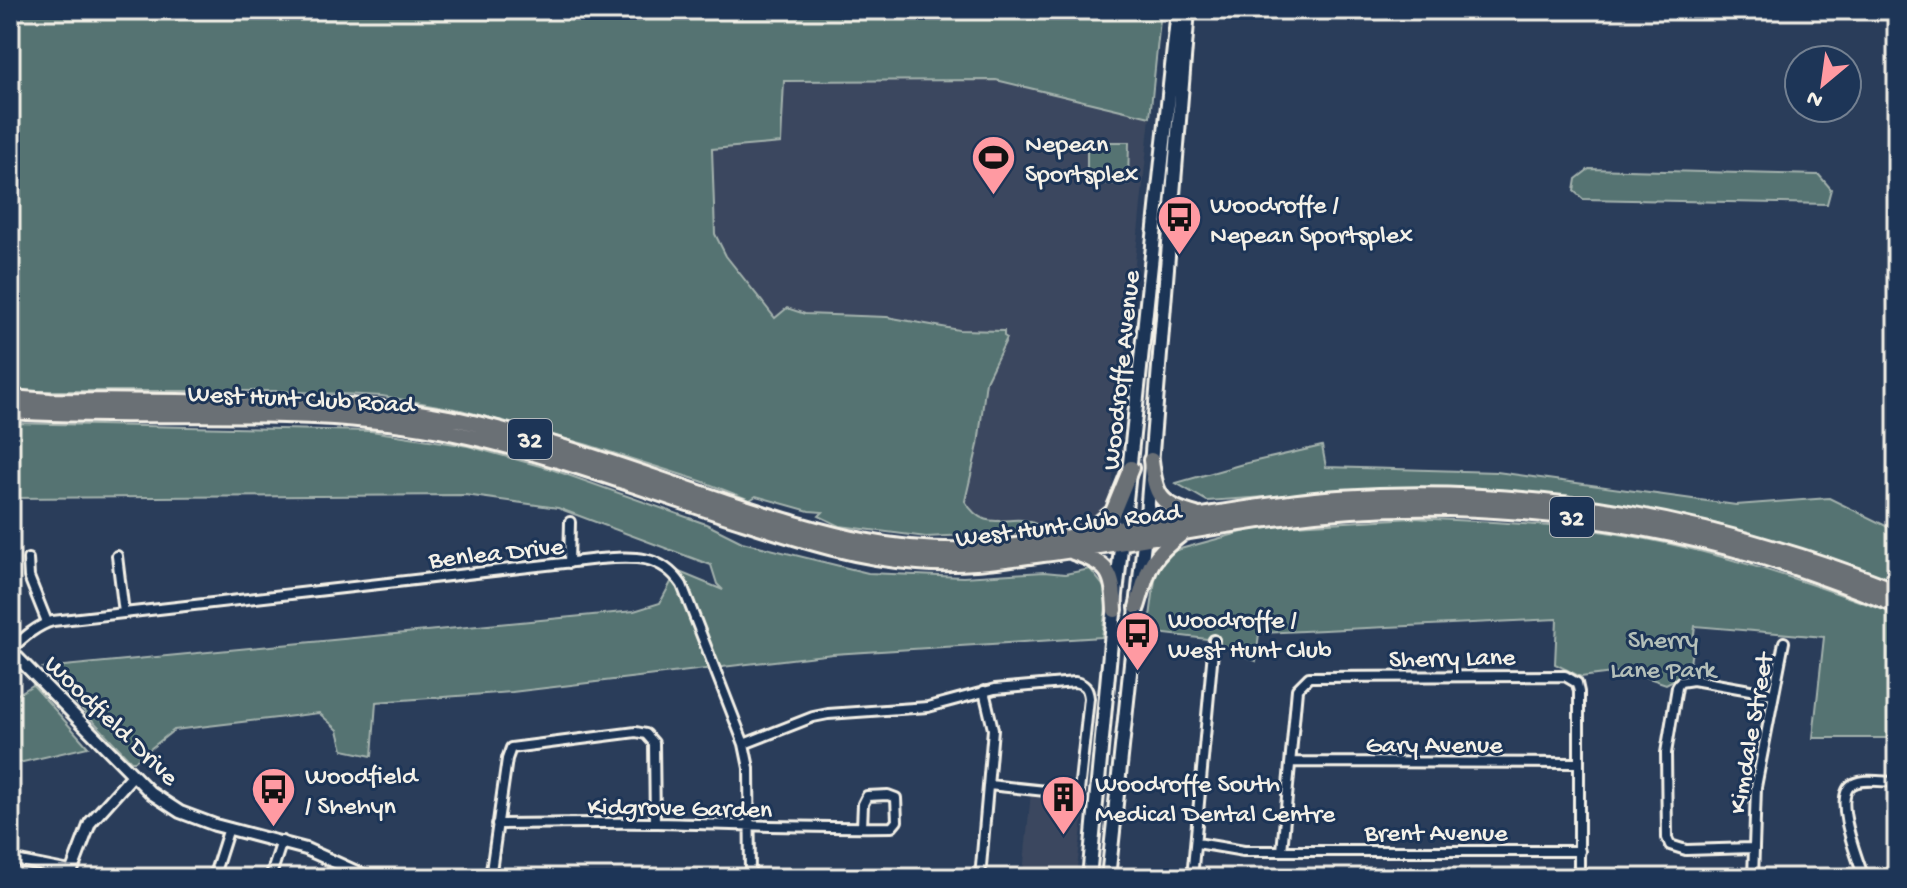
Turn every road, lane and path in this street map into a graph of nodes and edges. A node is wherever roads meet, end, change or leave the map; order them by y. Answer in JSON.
{"nodes":[{"id":1,"x":1178,"y":10,"type":"edge"},
{"id":2,"x":1188,"y":10,"type":"edge"},
{"id":3,"x":1147,"y":312,"type":"junction"},
{"id":4,"x":1162,"y":313,"type":"junction"},
{"id":5,"x":10,"y":398,"type":"edge"},
{"id":6,"x":10,"y":411,"type":"edge"},
{"id":7,"x":1151,"y":460,"type":"junction"},
{"id":8,"x":1131,"y":468,"type":"junction"},
{"id":9,"x":1200,"y":516,"type":"junction"},
{"id":10,"x":570,"y":522,"type":"dead end"},
{"id":11,"x":1145,"y":532,"type":"junction"},
{"id":12,"x":1183,"y":533,"type":"junction"},
{"id":13,"x":1086,"y":534,"type":"junction"},
{"id":14,"x":1123,"y":535,"type":"junction"},
{"id":15,"x":1069,"y":551,"type":"junction"},
{"id":16,"x":117,"y":556,"type":"dead end"},
{"id":17,"x":28,"y":559,"type":"dead end"},
{"id":18,"x":569,"y":563,"type":"junction"},
{"id":19,"x":1897,"y":591,"type":"edge"},
{"id":20,"x":1897,"y":605,"type":"edge"},
{"id":21,"x":1137,"y":607,"type":"junction"},
{"id":22,"x":1115,"y":610,"type":"junction"},
{"id":23,"x":124,"y":613,"type":"junction"},
{"id":24,"x":47,"y":622,"type":"junction"},
{"id":25,"x":1214,"y":640,"type":"dead end"},
{"id":26,"x":1784,"y":642,"type":"dead end"},
{"id":27,"x":10,"y":650,"type":"edge"},
{"id":28,"x":984,"y":691,"type":"junction"},
{"id":29,"x":1773,"y":694,"type":"junction"},
{"id":30,"x":744,"y":744,"type":"junction"},
{"id":31,"x":1291,"y":762,"type":"junction"},
{"id":32,"x":1578,"y":763,"type":"junction"},
{"id":33,"x":133,"y":775,"type":"junction"},
{"id":34,"x":1897,"y":782,"type":"edge"},
{"id":35,"x":989,"y":785,"type":"junction"},
{"id":36,"x":1095,"y":814,"type":"junction"},
{"id":37,"x":1114,"y":816,"type":"junction"},
{"id":38,"x":655,"y":823,"type":"junction"},
{"id":39,"x":497,"y":824,"type":"junction"},
{"id":40,"x":749,"y":826,"type":"junction"},
{"id":41,"x":862,"y":827,"type":"junction"},
{"id":42,"x":229,"y":828,"type":"junction"},
{"id":43,"x":282,"y":841,"type":"junction"},
{"id":44,"x":1197,"y":843,"type":"junction"},
{"id":45,"x":1752,"y":848,"type":"junction"},
{"id":46,"x":1282,"y":851,"type":"junction"},
{"id":47,"x":1580,"y":851,"type":"junction"},
{"id":48,"x":10,"y":859,"type":"edge"},
{"id":49,"x":70,"y":874,"type":"edge"},
{"id":50,"x":213,"y":878,"type":"edge"},
{"id":51,"x":270,"y":878,"type":"edge"},
{"id":52,"x":368,"y":878,"type":"edge"},
{"id":53,"x":490,"y":878,"type":"edge"},
{"id":54,"x":750,"y":878,"type":"edge"},
{"id":55,"x":980,"y":878,"type":"edge"},
{"id":56,"x":1089,"y":878,"type":"edge"},
{"id":57,"x":1108,"y":878,"type":"edge"},
{"id":58,"x":1192,"y":878,"type":"edge"},
{"id":59,"x":1579,"y":878,"type":"edge"},
{"id":60,"x":1753,"y":878,"type":"edge"},
{"id":61,"x":1864,"y":878,"type":"edge"}],
"edges":[{"from":1,"to":3,"type":"main road","name":"Woodroffe Avenue"},
{"from":2,"to":4,"type":"main road","name":"Woodroffe Avenue"},
{"from":3,"to":4,"type":"main road"},
{"from":3,"to":8,"type":"main road","name":"Woodroffe Avenue"},
{"from":4,"to":7,"type":"main road","name":"Woodroffe Avenue"},
{"from":5,"to":13,"type":"main road","name":"West Hunt Club Road","number":"32"},
{"from":6,"to":15,"type":"main road","name":"West Hunt Club Road","number":"32"},
{"from":7,"to":9,"type":"main road"},
{"from":7,"to":11,"type":"main road","name":"Woodroffe Avenue"},
{"from":8,"to":13,"type":"main road"},
{"from":8,"to":14,"type":"main road","name":"Woodroffe Avenue"},
{"from":9,"to":11,"type":"main road","name":"West Hunt Club Road","number":"32"},
{"from":9,"to":19,"type":"main road","name":"West Hunt Club Road","number":"32"},
{"from":10,"to":18,"type":"street"},
{"from":11,"to":12,"type":"main road","name":"West Hunt Club Road","number":"32"},
{"from":11,"to":14,"type":"main road","name":"West Hunt Club Road","number":"32"},
{"from":11,"to":21,"type":"main road","name":"Woodroffe Avenue"},
{"from":12,"to":20,"type":"main road","name":"West Hunt Club Road","number":"32"},
{"from":12,"to":21,"type":"main road"},
{"from":13,"to":14,"type":"main road","name":"West Hunt Club Road","number":"32"},
{"from":14,"to":15,"type":"main road","name":"West Hunt Club Road","number":"32"},
{"from":14,"to":22,"type":"main road","name":"Woodroffe Avenue"},
{"from":15,"to":22,"type":"main road"},
{"from":16,"to":23,"type":"street"},
{"from":17,"to":24,"type":"street"},
{"from":18,"to":23,"type":"street","name":"Benlea Drive"},
{"from":18,"to":30,"type":"street","name":"Benlea Drive"},
{"from":21,"to":37,"type":"main road","name":"Woodroffe Avenue"},
{"from":22,"to":36,"type":"main road","name":"Woodroffe Avenue"},
{"from":23,"to":24,"type":"street","name":"Benlea Drive"},
{"from":24,"to":27,"type":"street"},
{"from":25,"to":44,"type":"street"},
{"from":26,"to":29,"type":"street","name":"Kimdale Street"},
{"from":27,"to":33,"type":"street","name":"Woodfield Drive"},
{"from":28,"to":30,"type":"street"},
{"from":28,"to":35,"type":"street"},
{"from":28,"to":35,"type":"street"},
{"from":29,"to":45,"type":"street","name":"Kimdale Street"},
{"from":29,"to":45,"type":"street"},
{"from":30,"to":40,"type":"street","name":"Benlea Drive"},
{"from":31,"to":32,"type":"street","name":"Gary Avenue"},
{"from":31,"to":32,"type":"street","name":"Sherry Lane"},
{"from":31,"to":46,"type":"street","name":"Sherry Lane"},
{"from":32,"to":47,"type":"street","name":"Sherry Lane"},
{"from":33,"to":42,"type":"street","name":"Woodfield Drive"},
{"from":33,"to":49,"type":"street"},
{"from":34,"to":61,"type":"street"},
{"from":35,"to":55,"type":"street"},
{"from":36,"to":37,"type":"main road"},
{"from":36,"to":56,"type":"main road","name":"Woodroffe Avenue"},
{"from":37,"to":57,"type":"main road","name":"Woodroffe Avenue"},
{"from":38,"to":39,"type":"street","name":"Kidgrove Garden"},
{"from":38,"to":39,"type":"street"},
{"from":38,"to":40,"type":"street","name":"Kidgrove Garden"},
{"from":39,"to":53,"type":"street"},
{"from":40,"to":41,"type":"street","name":"Kidgrove Garden"},
{"from":40,"to":54,"type":"street","name":"Benlea Drive"},
{"from":41,"to":41,"type":"street","name":"Kidgrove Garden"},
{"from":42,"to":43,"type":"street","name":"Woodfield Drive"},
{"from":42,"to":50,"type":"street"},
{"from":43,"to":51,"type":"street"},
{"from":43,"to":52,"type":"street","name":"Woodfield Drive"},
{"from":44,"to":46,"type":"street","name":"Brent Avenue"},
{"from":44,"to":58,"type":"street"},
{"from":45,"to":60,"type":"street","name":"Kimdale Street"},
{"from":46,"to":47,"type":"street","name":"Brent Avenue"},
{"from":47,"to":59,"type":"street","name":"Sherry Lane"},
{"from":48,"to":49,"type":"street"}]}
